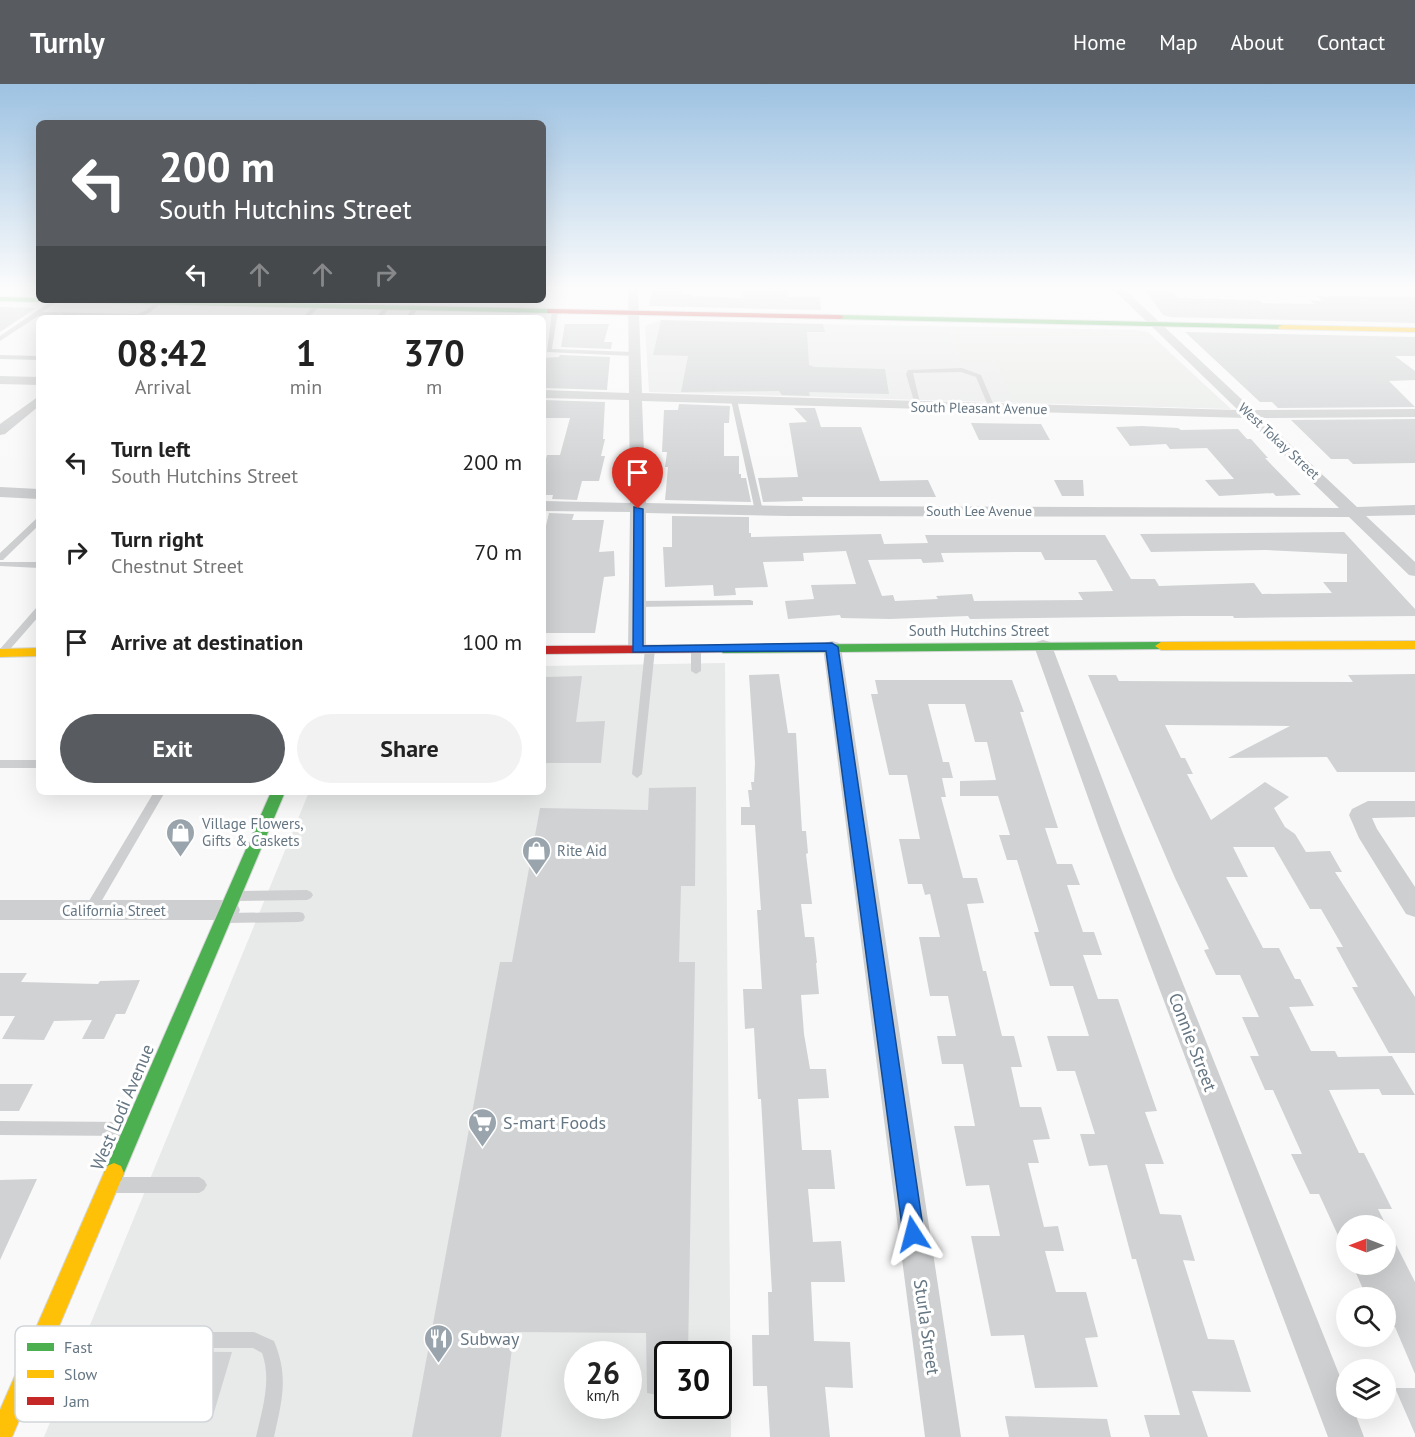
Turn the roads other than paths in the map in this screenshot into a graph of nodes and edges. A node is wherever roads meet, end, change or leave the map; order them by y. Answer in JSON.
{"nodes":[{"id":1,"x":549,"y":350,"type":"edge"},
{"id":2,"x":633,"y":350,"type":"edge"},
{"id":3,"x":1183,"y":350,"type":"edge"},
{"id":4,"x":633,"y":354,"type":"junction"},
{"id":5,"x":0,"y":357,"type":"edge"},
{"id":6,"x":36,"y":358,"type":"edge"},
{"id":7,"x":0,"y":380,"type":"edge"},
{"id":8,"x":36,"y":381,"type":"edge"},
{"id":9,"x":546,"y":394,"type":"edge"},
{"id":10,"x":634,"y":396,"type":"junction"},
{"id":11,"x":734,"y":400,"type":"junction"},
{"id":12,"x":36,"y":402,"type":"edge"},
{"id":13,"x":918,"y":406,"type":"junction"},
{"id":14,"x":992,"y":408,"type":"junction"},
{"id":15,"x":1415,"y":412,"type":"edge"},
{"id":16,"x":1250,"y":414,"type":"junction"},
{"id":17,"x":0,"y":431,"type":"edge"},
{"id":18,"x":0,"y":492,"type":"edge"},
{"id":19,"x":36,"y":494,"type":"edge"},
{"id":20,"x":546,"y":506,"type":"edge"},
{"id":21,"x":638,"y":509,"type":"junction"},
{"id":22,"x":1415,"y":510,"type":"edge"},
{"id":23,"x":759,"y":511,"type":"junction"},
{"id":24,"x":1354,"y":512,"type":"junction"},
{"id":25,"x":36,"y":524,"type":"edge"},
{"id":26,"x":0,"y":558,"type":"edge"},
{"id":27,"x":0,"y":564,"type":"edge"},
{"id":28,"x":36,"y":565,"type":"edge"},
{"id":29,"x":1415,"y":571,"type":"edge"},
{"id":30,"x":750,"y":603,"type":"dead end"},
{"id":31,"x":637,"y":604,"type":"junction"},
{"id":32,"x":36,"y":613,"type":"edge"},
{"id":33,"x":1415,"y":645,"type":"edge"},
{"id":34,"x":1043,"y":646,"type":"junction"},
{"id":35,"x":832,"y":647,"type":"junction"},
{"id":36,"x":696,"y":649,"type":"junction"},
{"id":37,"x":546,"y":650,"type":"edge"},
{"id":38,"x":643,"y":650,"type":"junction"},
{"id":39,"x":1,"y":652,"type":"edge"},
{"id":40,"x":36,"y":652,"type":"edge"},
{"id":41,"x":696,"y":671,"type":"dead end"},
{"id":42,"x":0,"y":764,"type":"edge"},
{"id":43,"x":36,"y":764,"type":"edge"},
{"id":44,"x":637,"y":774,"type":"dead end"},
{"id":45,"x":158,"y":795,"type":"edge"},
{"id":46,"x":277,"y":795,"type":"edge"},
{"id":47,"x":1415,"y":809,"type":"edge"},
{"id":48,"x":308,"y":895,"type":"dead end"},
{"id":49,"x":1415,"y":907,"type":"edge"},
{"id":50,"x":228,"y":908,"type":"junction"},
{"id":51,"x":0,"y":910,"type":"edge"},
{"id":52,"x":90,"y":910,"type":"junction"},
{"id":53,"x":299,"y":917,"type":"dead end"},
{"id":54,"x":0,"y":1128,"type":"edge"},
{"id":55,"x":132,"y":1129,"type":"junction"},
{"id":56,"x":108,"y":1185,"type":"junction"},
{"id":57,"x":199,"y":1185,"type":"dead end"},
{"id":58,"x":48,"y":1326,"type":"edge"},
{"id":59,"x":213,"y":1341,"type":"edge"},
{"id":60,"x":15,"y":1402,"type":"edge"},
{"id":61,"x":2,"y":1432,"type":"edge"},
{"id":62,"x":265,"y":1437,"type":"edge"},
{"id":63,"x":943,"y":1437,"type":"edge"},
{"id":64,"x":1346,"y":1437,"type":"edge"}],
"edges":[{"from":1,"to":4,"type":"lane"},
{"from":2,"to":4,"type":"street"},
{"from":3,"to":16,"type":"street","name":"West Tokay Street"},
{"from":4,"to":10,"type":"street"},
{"from":5,"to":6,"type":"lane"},
{"from":7,"to":8,"type":"street"},
{"from":9,"to":10,"type":"street","name":"South Pleasant Avenue"},
{"from":10,"to":11,"type":"street","name":"South Pleasant Avenue"},
{"from":10,"to":21,"type":"street"},
{"from":11,"to":13,"type":"street","name":"South Pleasant Avenue"},
{"from":11,"to":23,"type":"lane"},
{"from":12,"to":17,"type":"street"},
{"from":13,"to":14,"type":"street","name":"South Pleasant Avenue"},
{"from":13,"to":14,"type":"lane"},
{"from":14,"to":16,"type":"street","name":"South Pleasant Avenue"},
{"from":15,"to":16,"type":"street","name":"South Pleasant Avenue"},
{"from":16,"to":24,"type":"street","name":"West Tokay Street"},
{"from":18,"to":19,"type":"street"},
{"from":20,"to":21,"type":"street","name":"South Lee Avenue"},
{"from":21,"to":23,"type":"street","name":"South Lee Avenue"},
{"from":21,"to":31,"type":"street"},
{"from":22,"to":24,"type":"street","name":"South Lee Avenue"},
{"from":23,"to":24,"type":"street","name":"South Lee Avenue"},
{"from":24,"to":29,"type":"street","name":"West Tokay Street"},
{"from":25,"to":26,"type":"lane"},
{"from":27,"to":28,"type":"lane"},
{"from":30,"to":31,"type":"lane"},
{"from":31,"to":38,"type":"street"},
{"from":32,"to":39,"type":"lane"},
{"from":33,"to":34,"type":"street","name":"South Hutchins Street"},
{"from":34,"to":35,"type":"street","name":"South Hutchins Street"},
{"from":34,"to":64,"type":"street","name":"Connie Street"},
{"from":35,"to":36,"type":"street","name":"South Hutchins Street"},
{"from":35,"to":63,"type":"street","name":"Sturla Street"},
{"from":36,"to":38,"type":"street","name":"South Hutchins Street"},
{"from":36,"to":41,"type":"lane"},
{"from":37,"to":38,"type":"street","name":"South Hutchins Street"},
{"from":38,"to":44,"type":"lane"},
{"from":39,"to":40,"type":"street"},
{"from":42,"to":43,"type":"lane"},
{"from":45,"to":52,"type":"lane"},
{"from":46,"to":50,"type":"street","name":"West Lodi Avenue"},
{"from":47,"to":49,"type":"street"},
{"from":48,"to":50,"type":"lane"},
{"from":50,"to":52,"type":"street","name":"California Street"},
{"from":50,"to":53,"type":"lane"},
{"from":50,"to":55,"type":"street","name":"West Lodi Avenue"},
{"from":51,"to":52,"type":"street","name":"California Street"},
{"from":54,"to":55,"type":"lane"},
{"from":55,"to":56,"type":"street","name":"West Lodi Avenue"},
{"from":56,"to":57,"type":"lane"},
{"from":56,"to":58,"type":"street","name":"West Lodi Avenue"},
{"from":59,"to":62,"type":"lane"},
{"from":60,"to":61,"type":"street","name":"West Lodi Avenue"}]}
